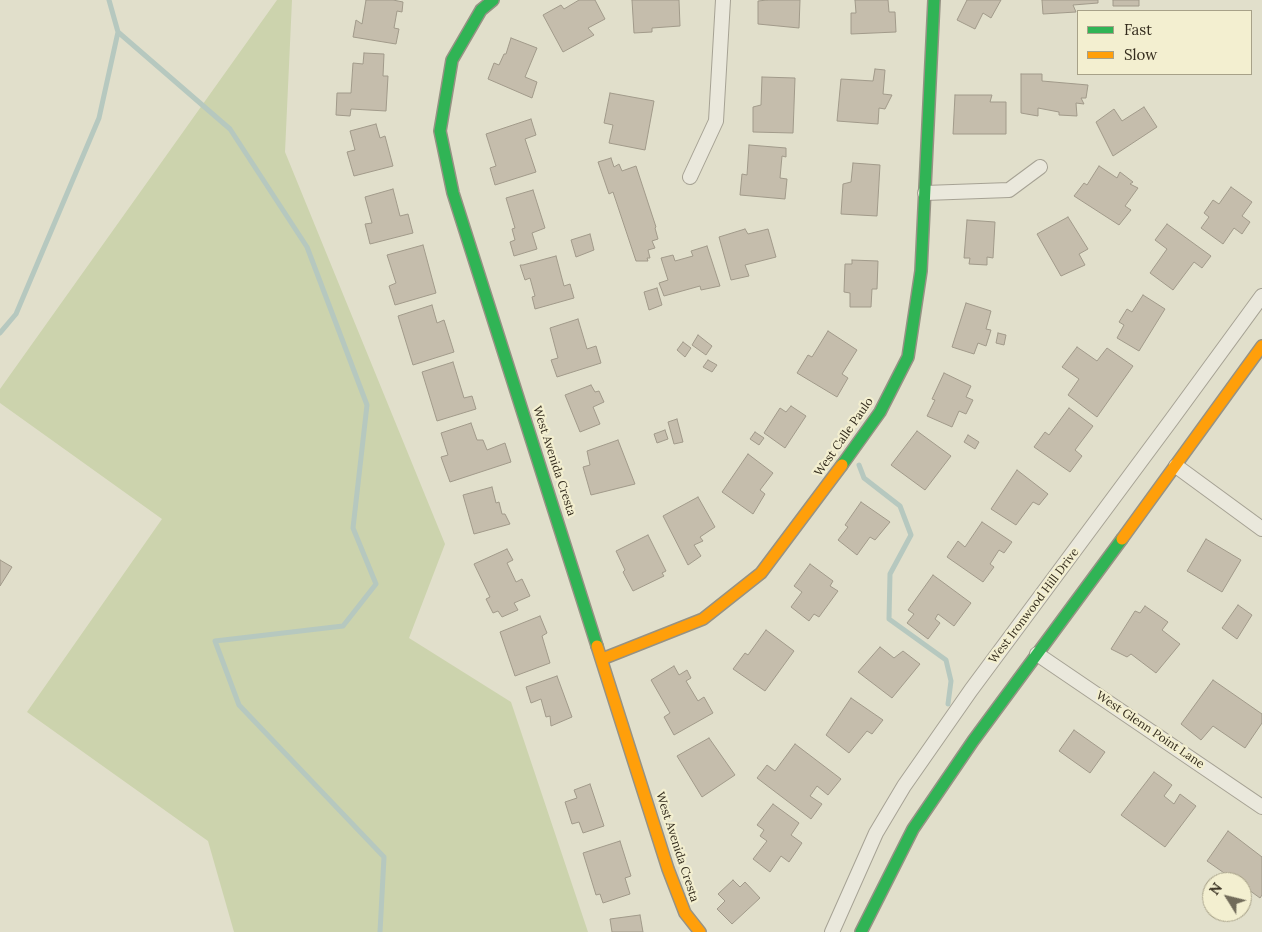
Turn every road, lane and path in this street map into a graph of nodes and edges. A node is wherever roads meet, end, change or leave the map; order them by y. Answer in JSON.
{"nodes":[{"id":1,"x":493,"y":0,"type":"edge"},
{"id":2,"x":723,"y":0,"type":"edge"},
{"id":3,"x":934,"y":0,"type":"edge"},
{"id":4,"x":1040,"y":167,"type":"dead end"},
{"id":5,"x":690,"y":177,"type":"dead end"},
{"id":6,"x":925,"y":193,"type":"junction"},
{"id":7,"x":1262,"y":296,"type":"edge"},
{"id":8,"x":1262,"y":346,"type":"edge"},
{"id":9,"x":1176,"y":466,"type":"junction"},
{"id":10,"x":1262,"y":529,"type":"edge"},
{"id":11,"x":1037,"y":654,"type":"junction"},
{"id":12,"x":602,"y":659,"type":"junction"},
{"id":13,"x":1262,"y":808,"type":"edge"},
{"id":14,"x":700,"y":932,"type":"edge"},
{"id":15,"x":832,"y":932,"type":"edge"},
{"id":16,"x":861,"y":932,"type":"edge"}],
"edges":[{"from":1,"to":12,"type":"street","name":"West Avenida Cresta"},
{"from":2,"to":5,"type":"street"},
{"from":3,"to":6,"type":"street","name":"West Calle Paulo"},
{"from":4,"to":6,"type":"street"},
{"from":6,"to":12,"type":"street","name":"West Calle Paulo"},
{"from":7,"to":15,"type":"street","name":"West Ironwood Hill Drive"},
{"from":8,"to":9,"type":"street"},
{"from":9,"to":10,"type":"street"},
{"from":9,"to":11,"type":"street"},
{"from":11,"to":13,"type":"street","name":"West Glenn Point Lane"},
{"from":11,"to":16,"type":"street"},
{"from":12,"to":14,"type":"street","name":"West Avenida Cresta"}]}
